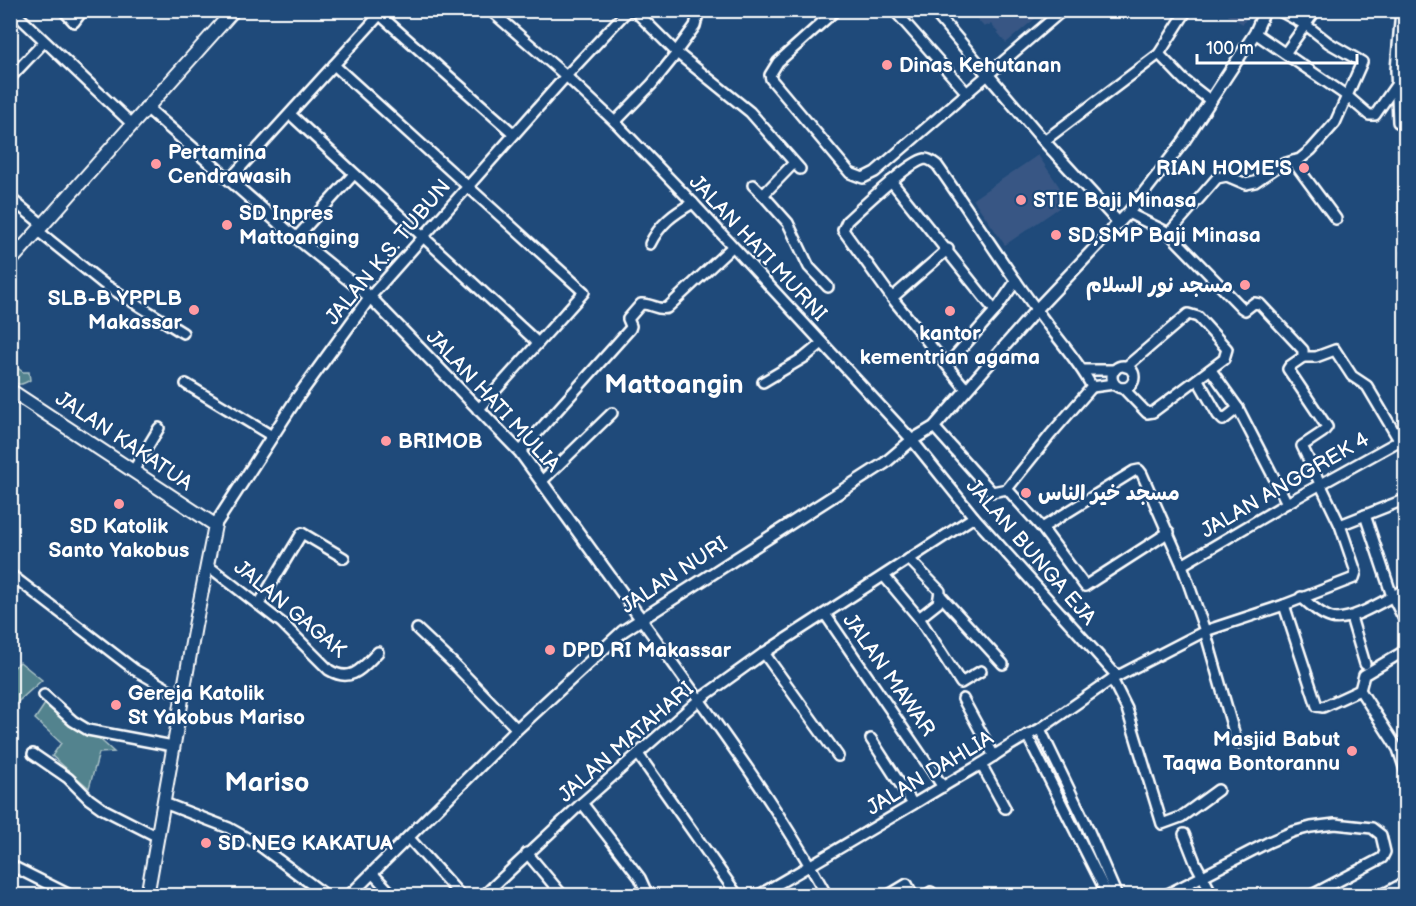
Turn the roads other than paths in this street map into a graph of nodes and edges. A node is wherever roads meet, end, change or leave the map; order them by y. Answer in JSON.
{"nodes":[{"id":1,"x":12,"y":10,"type":"edge"},
{"id":2,"x":63,"y":10,"type":"edge"},
{"id":3,"x":83,"y":10,"type":"edge"},
{"id":4,"x":234,"y":10,"type":"edge"},
{"id":5,"x":490,"y":10,"type":"edge"},
{"id":6,"x":628,"y":10,"type":"edge"},
{"id":7,"x":634,"y":10,"type":"edge"},
{"id":8,"x":699,"y":10,"type":"edge"},
{"id":9,"x":836,"y":10,"type":"edge"},
{"id":10,"x":894,"y":10,"type":"edge"},
{"id":11,"x":933,"y":10,"type":"edge"},
{"id":12,"x":1063,"y":10,"type":"edge"},
{"id":13,"x":1187,"y":10,"type":"edge"},
{"id":14,"x":1265,"y":10,"type":"edge"},
{"id":15,"x":1278,"y":10,"type":"edge"},
{"id":16,"x":1316,"y":10,"type":"edge"},
{"id":17,"x":1401,"y":10,"type":"edge"},
{"id":18,"x":382,"y":13,"type":"edge"},
{"id":19,"x":1306,"y":25,"type":"junction"},
{"id":20,"x":1255,"y":33,"type":"junction"},
{"id":21,"x":44,"y":42,"type":"junction"},
{"id":22,"x":1286,"y":52,"type":"junction"},
{"id":23,"x":677,"y":53,"type":"junction"},
{"id":24,"x":1159,"y":54,"type":"junction"},
{"id":25,"x":334,"y":65,"type":"junction"},
{"id":26,"x":989,"y":75,"type":"junction"},
{"id":27,"x":566,"y":76,"type":"junction"},
{"id":28,"x":10,"y":78,"type":"edge"},
{"id":29,"x":1396,"y":85,"type":"junction"},
{"id":30,"x":967,"y":93,"type":"junction"},
{"id":31,"x":1347,"y":96,"type":"junction"},
{"id":32,"x":1211,"y":101,"type":"junction"},
{"id":33,"x":146,"y":107,"type":"junction"},
{"id":34,"x":290,"y":114,"type":"junction"},
{"id":35,"x":615,"y":122,"type":"junction"},
{"id":36,"x":1398,"y":122,"type":"dead end"},
{"id":37,"x":132,"y":124,"type":"junction"},
{"id":38,"x":514,"y":134,"type":"junction"},
{"id":39,"x":1044,"y":141,"type":"junction"},
{"id":40,"x":1293,"y":161,"type":"junction"},
{"id":41,"x":354,"y":174,"type":"junction"},
{"id":42,"x":230,"y":179,"type":"junction"},
{"id":43,"x":891,"y":182,"type":"junction"},
{"id":44,"x":753,"y":185,"type":"dead end"},
{"id":45,"x":468,"y":186,"type":"junction"},
{"id":46,"x":763,"y":195,"type":"junction"},
{"id":47,"x":10,"y":198,"type":"edge"},
{"id":48,"x":693,"y":203,"type":"junction"},
{"id":49,"x":1128,"y":213,"type":"junction"},
{"id":50,"x":1336,"y":219,"type":"dead end"},
{"id":51,"x":1118,"y":222,"type":"junction"},
{"id":52,"x":40,"y":228,"type":"junction"},
{"id":53,"x":1169,"y":233,"type":"junction"},
{"id":54,"x":424,"y":236,"type":"junction"},
{"id":55,"x":296,"y":237,"type":"junction"},
{"id":56,"x":650,"y":244,"type":"dead end"},
{"id":57,"x":732,"y":247,"type":"junction"},
{"id":58,"x":948,"y":249,"type":"junction"},
{"id":59,"x":10,"y":262,"type":"edge"},
{"id":60,"x":1016,"y":281,"type":"junction"},
{"id":61,"x":828,"y":287,"type":"dead end"},
{"id":62,"x":370,"y":297,"type":"junction"},
{"id":63,"x":892,"y":298,"type":"junction"},
{"id":64,"x":1036,"y":310,"type":"junction"},
{"id":65,"x":995,"y":311,"type":"junction"},
{"id":66,"x":183,"y":333,"type":"dead end"},
{"id":67,"x":538,"y":343,"type":"junction"},
{"id":68,"x":822,"y":343,"type":"junction"},
{"id":69,"x":1304,"y":357,"type":"junction"},
{"id":70,"x":947,"y":365,"type":"junction"},
{"id":71,"x":1129,"y":369,"type":"junction"},
{"id":72,"x":1084,"y":370,"type":"junction"},
{"id":73,"x":1115,"y":370,"type":"junction"},
{"id":74,"x":1211,"y":370,"type":"junction"},
{"id":75,"x":1198,"y":380,"type":"junction"},
{"id":76,"x":763,"y":382,"type":"dead end"},
{"id":77,"x":186,"y":384,"type":"dead end"},
{"id":78,"x":1092,"y":387,"type":"junction"},
{"id":79,"x":1125,"y":388,"type":"junction"},
{"id":80,"x":966,"y":389,"type":"junction"},
{"id":81,"x":12,"y":396,"type":"edge"},
{"id":82,"x":1238,"y":408,"type":"junction"},
{"id":83,"x":478,"y":411,"type":"junction"},
{"id":84,"x":612,"y":413,"type":"dead end"},
{"id":85,"x":934,"y":427,"type":"junction"},
{"id":86,"x":159,"y":428,"type":"dead end"},
{"id":87,"x":272,"y":436,"type":"junction"},
{"id":88,"x":1402,"y":438,"type":"edge"},
{"id":89,"x":916,"y":445,"type":"junction"},
{"id":90,"x":520,"y":452,"type":"junction"},
{"id":91,"x":133,"y":471,"type":"junction"},
{"id":92,"x":542,"y":481,"type":"junction"},
{"id":93,"x":1322,"y":484,"type":"junction"},
{"id":94,"x":1006,"y":489,"type":"junction"},
{"id":95,"x":1406,"y":500,"type":"edge"},
{"id":96,"x":1287,"y":503,"type":"junction"},
{"id":97,"x":1365,"y":515,"type":"junction"},
{"id":98,"x":974,"y":517,"type":"junction"},
{"id":99,"x":215,"y":525,"type":"junction"},
{"id":100,"x":1340,"y":525,"type":"junction"},
{"id":101,"x":1041,"y":528,"type":"junction"},
{"id":102,"x":1169,"y":532,"type":"junction"},
{"id":103,"x":344,"y":558,"type":"dead end"},
{"id":104,"x":909,"y":559,"type":"junction"},
{"id":105,"x":207,"y":565,"type":"junction"},
{"id":106,"x":1182,"y":565,"type":"junction"},
{"id":107,"x":10,"y":574,"type":"edge"},
{"id":108,"x":884,"y":576,"type":"junction"},
{"id":109,"x":1406,"y":589,"type":"edge"},
{"id":110,"x":940,"y":595,"type":"junction"},
{"id":111,"x":1392,"y":596,"type":"junction"},
{"id":112,"x":1301,"y":597,"type":"junction"},
{"id":113,"x":259,"y":604,"type":"junction"},
{"id":114,"x":1284,"y":605,"type":"junction"},
{"id":115,"x":825,"y":614,"type":"junction"},
{"id":116,"x":1351,"y":616,"type":"junction"},
{"id":117,"x":919,"y":618,"type":"junction"},
{"id":118,"x":641,"y":619,"type":"junction"},
{"id":119,"x":1406,"y":623,"type":"edge"},
{"id":120,"x":417,"y":629,"type":"dead end"},
{"id":121,"x":1204,"y":631,"type":"junction"},
{"id":122,"x":1406,"y":650,"type":"edge"},
{"id":123,"x":378,"y":652,"type":"dead end"},
{"id":124,"x":764,"y":653,"type":"junction"},
{"id":125,"x":1003,"y":664,"type":"dead end"},
{"id":126,"x":1365,"y":664,"type":"dead end"},
{"id":127,"x":981,"y":671,"type":"dead end"},
{"id":128,"x":1115,"y":678,"type":"junction"},
{"id":129,"x":1360,"y":690,"type":"junction"},
{"id":130,"x":44,"y":695,"type":"dead end"},
{"id":131,"x":182,"y":697,"type":"junction"},
{"id":132,"x":700,"y":699,"type":"junction"},
{"id":133,"x":963,"y":699,"type":"dead end"},
{"id":134,"x":517,"y":729,"type":"junction"},
{"id":135,"x":1040,"y":729,"type":"junction"},
{"id":136,"x":1027,"y":735,"type":"junction"},
{"id":137,"x":871,"y":739,"type":"dead end"},
{"id":138,"x":1237,"y":743,"type":"dead end"},
{"id":139,"x":173,"y":746,"type":"junction"},
{"id":140,"x":1402,"y":746,"type":"edge"},
{"id":141,"x":33,"y":754,"type":"dead end"},
{"id":142,"x":638,"y":754,"type":"junction"},
{"id":143,"x":838,"y":756,"type":"dead end"},
{"id":144,"x":994,"y":756,"type":"junction"},
{"id":145,"x":981,"y":764,"type":"junction"},
{"id":146,"x":1058,"y":766,"type":"junction"},
{"id":147,"x":1046,"y":772,"type":"junction"},
{"id":148,"x":1406,"y":773,"type":"edge"},
{"id":149,"x":944,"y":787,"type":"junction"},
{"id":150,"x":1218,"y":790,"type":"dead end"},
{"id":151,"x":582,"y":802,"type":"junction"},
{"id":152,"x":164,"y":803,"type":"junction"},
{"id":153,"x":913,"y":804,"type":"junction"},
{"id":154,"x":1005,"y":808,"type":"dead end"},
{"id":155,"x":1085,"y":822,"type":"junction"},
{"id":156,"x":1074,"y":827,"type":"junction"},
{"id":157,"x":1184,"y":834,"type":"dead end"},
{"id":158,"x":158,"y":837,"type":"junction"},
{"id":159,"x":408,"y":837,"type":"junction"},
{"id":160,"x":527,"y":853,"type":"junction"},
{"id":161,"x":10,"y":865,"type":"edge"},
{"id":162,"x":811,"y":866,"type":"junction"},
{"id":163,"x":372,"y":873,"type":"junction"},
{"id":164,"x":1202,"y":877,"type":"junction"},
{"id":165,"x":1406,"y":882,"type":"edge"},
{"id":166,"x":72,"y":896,"type":"edge"},
{"id":167,"x":147,"y":896,"type":"edge"},
{"id":168,"x":327,"y":896,"type":"edge"},
{"id":169,"x":349,"y":896,"type":"edge"},
{"id":170,"x":394,"y":896,"type":"edge"},
{"id":171,"x":461,"y":896,"type":"edge"},
{"id":172,"x":483,"y":896,"type":"edge"},
{"id":173,"x":562,"y":896,"type":"edge"},
{"id":174,"x":643,"y":896,"type":"edge"},
{"id":175,"x":738,"y":896,"type":"edge"},
{"id":176,"x":757,"y":896,"type":"edge"},
{"id":177,"x":827,"y":896,"type":"edge"},
{"id":178,"x":887,"y":896,"type":"edge"},
{"id":179,"x":914,"y":896,"type":"edge"},
{"id":180,"x":925,"y":896,"type":"edge"},
{"id":181,"x":933,"y":896,"type":"edge"},
{"id":182,"x":1108,"y":896,"type":"edge"},
{"id":183,"x":1117,"y":896,"type":"edge"},
{"id":184,"x":1164,"y":896,"type":"edge"},
{"id":185,"x":1213,"y":896,"type":"edge"},
{"id":186,"x":1310,"y":896,"type":"edge"},
{"id":187,"x":1380,"y":896,"type":"edge"}],
"edges":[{"from":1,"to":21,"type":"street"},
{"from":2,"to":3,"type":"street"},
{"from":4,"to":33,"type":"main road"},
{"from":5,"to":27,"type":"street","name":"JALAN HATI MURNI"},
{"from":6,"to":27,"type":"street","name":"JALAN K.S. TUBUN"},
{"from":7,"to":23,"type":"street"},
{"from":8,"to":23,"type":"street"},
{"from":9,"to":30,"type":"street"},
{"from":10,"to":30,"type":"street"},
{"from":11,"to":26,"type":"street"},
{"from":12,"to":26,"type":"street"},
{"from":13,"to":24,"type":"street"},
{"from":14,"to":20,"type":"street","name":"JALAN NURI"},
{"from":15,"to":19,"type":"street"},
{"from":16,"to":19,"type":"street"},
{"from":17,"to":29,"type":"street"},
{"from":18,"to":25,"type":"street"},
{"from":18,"to":38,"type":"street"},
{"from":19,"to":22,"type":"street"},
{"from":19,"to":31,"type":"street"},
{"from":20,"to":22,"type":"street"},
{"from":20,"to":32,"type":"street","name":"JALAN NURI"},
{"from":21,"to":28,"type":"street"},
{"from":21,"to":37,"type":"street"},
{"from":22,"to":31,"type":"street"},
{"from":23,"to":35,"type":"street"},
{"from":23,"to":46,"type":"street"},
{"from":24,"to":32,"type":"street"},
{"from":24,"to":39,"type":"street"},
{"from":25,"to":34,"type":"street"},
{"from":25,"to":45,"type":"street"},
{"from":26,"to":30,"type":"street"},
{"from":26,"to":39,"type":"street"},
{"from":27,"to":35,"type":"street","name":"JALAN HATI MURNI"},
{"from":27,"to":38,"type":"street","name":"JALAN K.S. TUBUN"},
{"from":29,"to":31,"type":"street"},
{"from":29,"to":36,"type":"street"},
{"from":31,"to":40,"type":"street"},
{"from":32,"to":49,"type":"street","name":"JALAN NURI"},
{"from":33,"to":37,"type":"main road"},
{"from":33,"to":42,"type":"street","name":"JALAN HATI MULIA"},
{"from":34,"to":41,"type":"street"},
{"from":34,"to":42,"type":"street"},
{"from":35,"to":48,"type":"street","name":"JALAN HATI MURNI"},
{"from":37,"to":52,"type":"main road"},
{"from":38,"to":45,"type":"street","name":"JALAN K.S. TUBUN"},
{"from":39,"to":51,"type":"street"},
{"from":40,"to":50,"type":"street"},
{"from":40,"to":53,"type":"street"},
{"from":41,"to":54,"type":"street"},
{"from":41,"to":55,"type":"street"},
{"from":42,"to":55,"type":"street","name":"JALAN HATI MULIA"},
{"from":43,"to":58,"type":"street"},
{"from":43,"to":60,"type":"street"},
{"from":43,"to":63,"type":"street"},
{"from":44,"to":46,"type":"street"},
{"from":45,"to":54,"type":"street","name":"JALAN K.S. TUBUN"},
{"from":45,"to":67,"type":"street"},
{"from":46,"to":61,"type":"street"},
{"from":47,"to":52,"type":"street"},
{"from":48,"to":56,"type":"street"},
{"from":48,"to":57,"type":"street","name":"JALAN HATI MURNI"},
{"from":49,"to":51,"type":"street","name":"JALAN NURI"},
{"from":49,"to":53,"type":"street"},
{"from":51,"to":64,"type":"street","name":"JALAN NURI"},
{"from":52,"to":59,"type":"main road"},
{"from":52,"to":66,"type":"street"},
{"from":53,"to":69,"type":"street"},
{"from":54,"to":62,"type":"street","name":"JALAN K.S. TUBUN"},
{"from":54,"to":67,"type":"street"},
{"from":55,"to":62,"type":"street","name":"JALAN HATI MULIA"},
{"from":57,"to":68,"type":"street","name":"JALAN HATI MURNI"},
{"from":57,"to":90,"type":"street"},
{"from":58,"to":63,"type":"street"},
{"from":58,"to":65,"type":"street"},
{"from":60,"to":64,"type":"street"},
{"from":60,"to":65,"type":"street"},
{"from":62,"to":83,"type":"street","name":"JALAN HATI MULIA"},
{"from":62,"to":87,"type":"street","name":"JALAN K.S. TUBUN"},
{"from":63,"to":70,"type":"street"},
{"from":64,"to":72,"type":"street"},
{"from":64,"to":80,"type":"street","name":"JALAN NURI"},
{"from":65,"to":70,"type":"street"},
{"from":67,"to":83,"type":"street"},
{"from":68,"to":76,"type":"street"},
{"from":68,"to":89,"type":"street","name":"JALAN HATI MURNI"},
{"from":69,"to":88,"type":"street"},
{"from":69,"to":93,"type":"street"},
{"from":70,"to":80,"type":"street"},
{"from":71,"to":73,"type":"street"},
{"from":71,"to":74,"type":"street"},
{"from":71,"to":79,"type":"street"},
{"from":72,"to":73,"type":"street"},
{"from":72,"to":78,"type":"street"},
{"from":73,"to":79,"type":"street"},
{"from":74,"to":75,"type":"street"},
{"from":74,"to":82,"type":"street"},
{"from":75,"to":79,"type":"street"},
{"from":75,"to":82,"type":"street"},
{"from":77,"to":87,"type":"street"},
{"from":78,"to":79,"type":"street"},
{"from":78,"to":94,"type":"street"},
{"from":80,"to":85,"type":"street","name":"JALAN NURI"},
{"from":81,"to":91,"type":"main road","name":"JALAN KAKATUA"},
{"from":82,"to":96,"type":"street"},
{"from":83,"to":90,"type":"street","name":"JALAN HATI MULIA"},
{"from":84,"to":92,"type":"street"},
{"from":85,"to":89,"type":"street","name":"JALAN NURI"},
{"from":85,"to":94,"type":"street"},
{"from":86,"to":91,"type":"street"},
{"from":87,"to":99,"type":"street","name":"JALAN K.S. TUBUN"},
{"from":88,"to":93,"type":"street","name":"JALAN ANGGREK 4"},
{"from":89,"to":98,"type":"street","name":"JALAN BUNGA EJA"},
{"from":89,"to":118,"type":"street","name":"JALAN NURI"},
{"from":90,"to":92,"type":"street","name":"JALAN HATI MULIA"},
{"from":91,"to":99,"type":"main road","name":"JALAN KAKATUA"},
{"from":92,"to":118,"type":"street","name":"JALAN HATI MULIA"},
{"from":93,"to":96,"type":"street","name":"JALAN ANGGREK 4"},
{"from":93,"to":100,"type":"street"},
{"from":94,"to":101,"type":"street"},
{"from":95,"to":97,"type":"street"},
{"from":96,"to":106,"type":"street","name":"JALAN ANGGREK 4"},
{"from":97,"to":100,"type":"street"},
{"from":97,"to":111,"type":"street"},
{"from":98,"to":104,"type":"street","name":"JALAN MATAHARI"},
{"from":98,"to":128,"type":"street","name":"JALAN BUNGA EJA"},
{"from":99,"to":105,"type":"main road","name":"JALAN GAGAK"},
{"from":100,"to":112,"type":"street","name":"JALAN DAHLIA"},
{"from":101,"to":102,"type":"street"},
{"from":101,"to":102,"type":"street"},
{"from":102,"to":106,"type":"street"},
{"from":103,"to":113,"type":"street"},
{"from":104,"to":108,"type":"street","name":"JALAN MATAHARI"},
{"from":104,"to":110,"type":"street"},
{"from":105,"to":113,"type":"street","name":"JALAN GAGAK"},
{"from":105,"to":131,"type":"main road","name":"JALAN GAGAK"},
{"from":106,"to":121,"type":"street"},
{"from":107,"to":131,"type":"street"},
{"from":108,"to":115,"type":"street","name":"JALAN MATAHARI"},
{"from":108,"to":117,"type":"street"},
{"from":109,"to":111,"type":"street"},
{"from":110,"to":117,"type":"street"},
{"from":110,"to":125,"type":"street"},
{"from":111,"to":116,"type":"street"},
{"from":111,"to":119,"type":"street"},
{"from":112,"to":114,"type":"street","name":"JALAN DAHLIA"},
{"from":112,"to":116,"type":"street"},
{"from":113,"to":123,"type":"street","name":"JALAN GAGAK"},
{"from":114,"to":121,"type":"street","name":"JALAN DAHLIA"},
{"from":114,"to":129,"type":"street"},
{"from":115,"to":124,"type":"street","name":"JALAN MATAHARI"},
{"from":115,"to":149,"type":"street","name":"JALAN MAWAR"},
{"from":116,"to":126,"type":"street"},
{"from":117,"to":127,"type":"street"},
{"from":118,"to":132,"type":"street","name":"JALAN HATI MULIA"},
{"from":118,"to":134,"type":"street","name":"JALAN NURI"},
{"from":120,"to":134,"type":"street"},
{"from":121,"to":128,"type":"street","name":"JALAN DAHLIA"},
{"from":121,"to":138,"type":"street"},
{"from":122,"to":129,"type":"street"},
{"from":124,"to":132,"type":"street","name":"JALAN MATAHARI"},
{"from":124,"to":143,"type":"street"},
{"from":128,"to":135,"type":"street","name":"JALAN DAHLIA"},
{"from":128,"to":150,"type":"street","name":"JALAN BUNGA EJA"},
{"from":129,"to":140,"type":"street"},
{"from":130,"to":139,"type":"street"},
{"from":131,"to":139,"type":"main road","name":"JALAN GAGAK"},
{"from":132,"to":142,"type":"street","name":"JALAN MATAHARI"},
{"from":132,"to":162,"type":"street","name":"JALAN HATI MULIA"},
{"from":133,"to":144,"type":"street"},
{"from":134,"to":159,"type":"street","name":"JALAN NURI"},
{"from":135,"to":136,"type":"street","name":"JALAN DAHLIA"},
{"from":135,"to":146,"type":"street"},
{"from":136,"to":144,"type":"street","name":"JALAN DAHLIA"},
{"from":136,"to":147,"type":"street"},
{"from":137,"to":153,"type":"street"},
{"from":139,"to":152,"type":"main road","name":"JALAN GAGAK"},
{"from":140,"to":148,"type":"street"},
{"from":141,"to":158,"type":"street"},
{"from":142,"to":151,"type":"street","name":"JALAN MATAHARI"},
{"from":142,"to":175,"type":"street"},
{"from":144,"to":145,"type":"street","name":"JALAN DAHLIA"},
{"from":145,"to":149,"type":"street","name":"JALAN DAHLIA"},
{"from":145,"to":154,"type":"street"},
{"from":146,"to":147,"type":"street"},
{"from":146,"to":155,"type":"street"},
{"from":147,"to":156,"type":"street"},
{"from":149,"to":153,"type":"street","name":"JALAN DAHLIA"},
{"from":151,"to":160,"type":"street","name":"JALAN MATAHARI"},
{"from":151,"to":174,"type":"street"},
{"from":152,"to":158,"type":"main road","name":"JALAN GAGAK"},
{"from":152,"to":168,"type":"street"},
{"from":153,"to":162,"type":"street","name":"JALAN DAHLIA"},
{"from":155,"to":156,"type":"street"},
{"from":155,"to":183,"type":"street"},
{"from":156,"to":182,"type":"street"},
{"from":157,"to":164,"type":"street"},
{"from":158,"to":167,"type":"main road","name":"JALAN GAGAK"},
{"from":159,"to":163,"type":"street","name":"JALAN NURI"},
{"from":159,"to":171,"type":"street"},
{"from":160,"to":172,"type":"street","name":"JALAN MATAHARI"},
{"from":160,"to":173,"type":"street"},
{"from":161,"to":166,"type":"street"},
{"from":162,"to":176,"type":"street","name":"JALAN DAHLIA"},
{"from":162,"to":177,"type":"street","name":"JALAN HATI MULIA"},
{"from":163,"to":169,"type":"street","name":"JALAN NURI"},
{"from":163,"to":170,"type":"street"},
{"from":164,"to":184,"type":"street"},
{"from":164,"to":185,"type":"street"},
{"from":164,"to":186,"type":"street"},
{"from":165,"to":187,"type":"street"},
{"from":178,"to":179,"type":"street"},
{"from":180,"to":181,"type":"street"}]}
